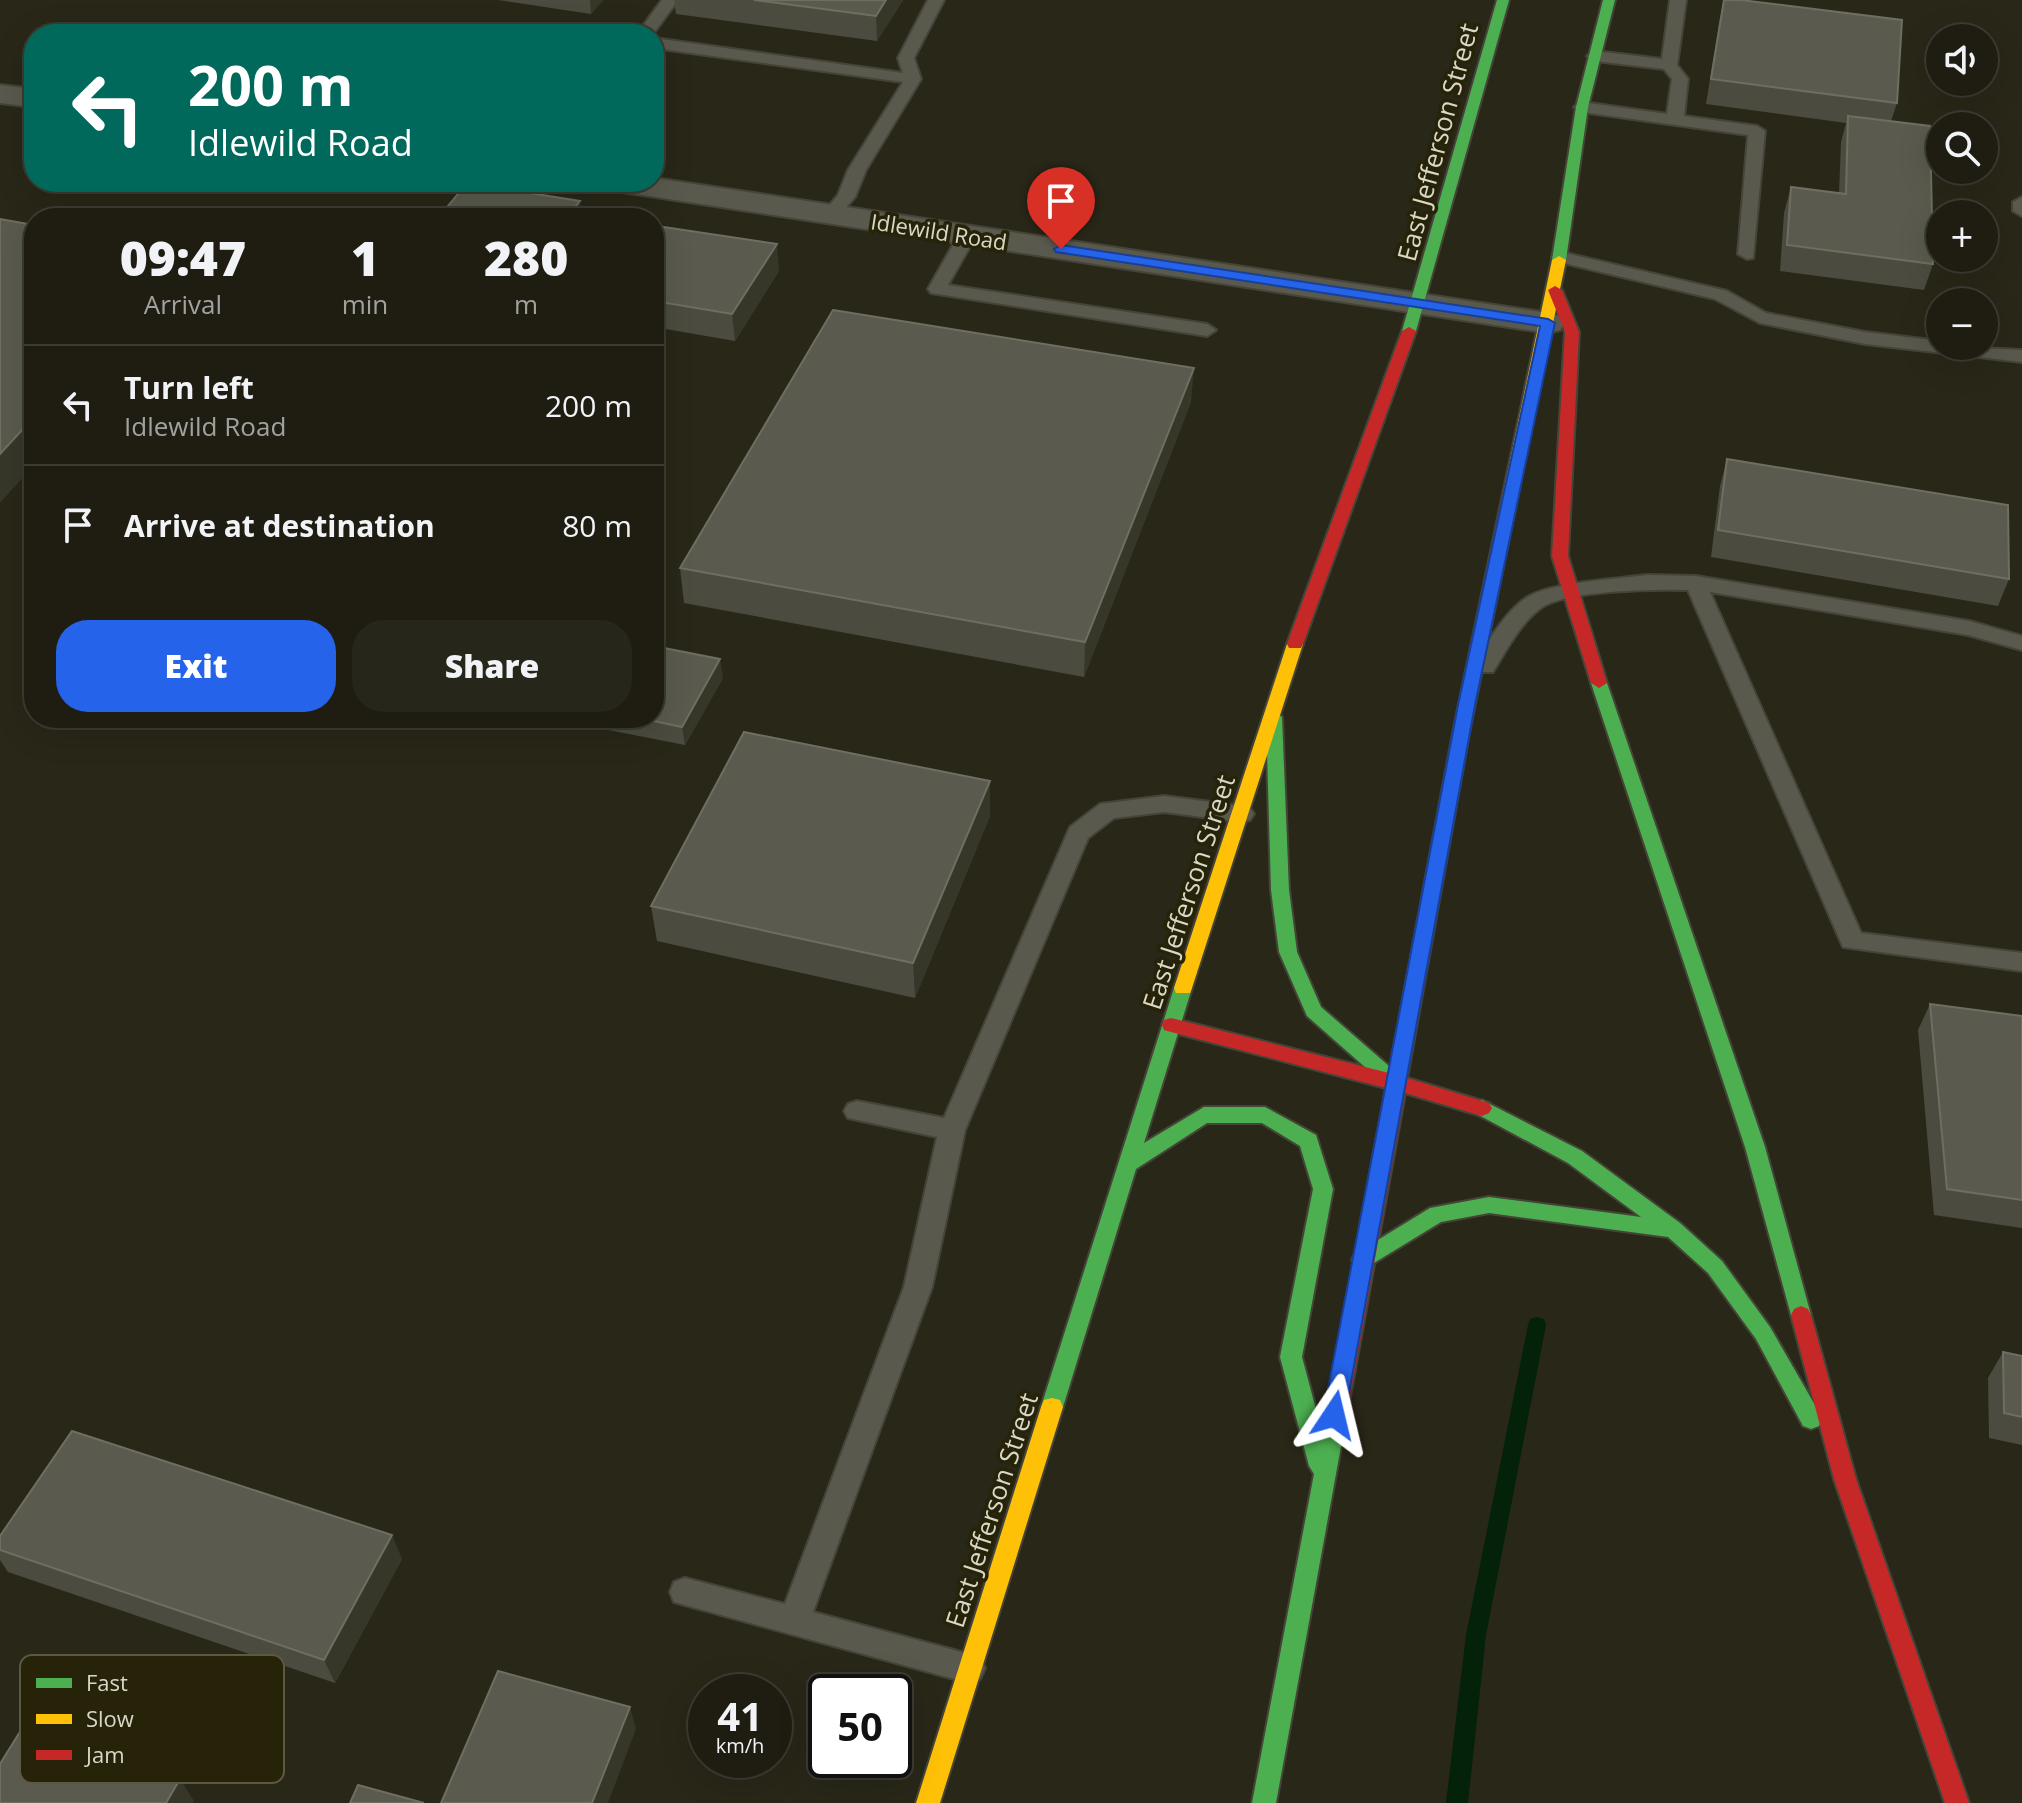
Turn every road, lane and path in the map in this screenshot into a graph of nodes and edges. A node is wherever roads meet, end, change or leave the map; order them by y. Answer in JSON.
{"nodes":[{"id":1,"x":670,"y":0,"type":"edge"},
{"id":2,"x":936,"y":0,"type":"edge"},
{"id":3,"x":1503,"y":0,"type":"edge"},
{"id":4,"x":1609,"y":0,"type":"edge"},
{"id":5,"x":1678,"y":0,"type":"edge"},
{"id":6,"x":652,"y":24,"type":"edge"},
{"id":7,"x":664,"y":44,"type":"edge"},
{"id":8,"x":1595,"y":56,"type":"junction"},
{"id":9,"x":1669,"y":65,"type":"junction"},
{"id":10,"x":913,"y":79,"type":"junction"},
{"id":11,"x":0,"y":94,"type":"edge"},
{"id":12,"x":24,"y":97,"type":"edge"},
{"id":13,"x":1582,"y":107,"type":"junction"},
{"id":14,"x":1675,"y":119,"type":"junction"},
{"id":15,"x":664,"y":189,"type":"edge"},
{"id":16,"x":2022,"y":202,"type":"edge"},
{"id":17,"x":2022,"y":211,"type":"edge"},
{"id":18,"x":831,"y":214,"type":"junction"},
{"id":19,"x":967,"y":236,"type":"junction"},
{"id":20,"x":1747,"y":254,"type":"dead end"},
{"id":21,"x":1561,"y":257,"type":"junction"},
{"id":22,"x":1555,"y":290,"type":"junction"},
{"id":23,"x":1420,"y":302,"type":"junction"},
{"id":24,"x":1548,"y":323,"type":"junction"},
{"id":25,"x":1207,"y":330,"type":"dead end"},
{"id":26,"x":2022,"y":356,"type":"edge"},
{"id":27,"x":1696,"y":583,"type":"junction"},
{"id":28,"x":1571,"y":591,"type":"junction"},
{"id":29,"x":2022,"y":643,"type":"edge"},
{"id":30,"x":1466,"y":705,"type":"junction"},
{"id":31,"x":1274,"y":717,"type":"junction"},
{"id":32,"x":1242,"y":814,"type":"junction"},
{"id":33,"x":2022,"y":962,"type":"edge"},
{"id":34,"x":1171,"y":1025,"type":"junction"},
{"id":35,"x":1394,"y":1082,"type":"junction"},
{"id":36,"x":857,"y":1111,"type":"dead end"},
{"id":37,"x":952,"y":1130,"type":"junction"},
{"id":38,"x":1128,"y":1164,"type":"junction"},
{"id":39,"x":1673,"y":1229,"type":"junction"},
{"id":40,"x":1362,"y":1260,"type":"junction"},
{"id":41,"x":1323,"y":1476,"type":"junction"},
{"id":42,"x":1845,"y":1479,"type":"junction"},
{"id":43,"x":685,"y":1592,"type":"dead end"},
{"id":44,"x":794,"y":1621,"type":"junction"},
{"id":45,"x":969,"y":1668,"type":"junction"},
{"id":46,"x":1957,"y":1802,"type":"edge"},
{"id":47,"x":928,"y":1803,"type":"edge"},
{"id":48,"x":1264,"y":1803,"type":"edge"}],
"edges":[{"from":1,"to":6,"type":"lane"},
{"from":2,"to":10,"type":"lane"},
{"from":3,"to":23,"type":"main road","name":"East Jefferson Street"},
{"from":4,"to":8,"type":"main road"},
{"from":5,"to":9,"type":"lane"},
{"from":7,"to":10,"type":"lane"},
{"from":8,"to":9,"type":"lane"},
{"from":8,"to":13,"type":"main road"},
{"from":9,"to":14,"type":"lane"},
{"from":10,"to":18,"type":"lane"},
{"from":11,"to":12,"type":"street"},
{"from":13,"to":14,"type":"lane"},
{"from":13,"to":21,"type":"main road"},
{"from":14,"to":20,"type":"lane"},
{"from":15,"to":18,"type":"street","name":"Idlewild Road"},
{"from":16,"to":17,"type":"lane"},
{"from":18,"to":19,"type":"street","name":"Idlewild Road"},
{"from":19,"to":23,"type":"street","name":"Idlewild Road"},
{"from":19,"to":25,"type":"lane"},
{"from":21,"to":22,"type":"main road"},
{"from":21,"to":26,"type":"lane"},
{"from":22,"to":24,"type":"main road"},
{"from":22,"to":28,"type":"main road"},
{"from":23,"to":24,"type":"street","name":"Idlewild Road"},
{"from":23,"to":31,"type":"main road","name":"East Jefferson Street"},
{"from":24,"to":30,"type":"main road"},
{"from":27,"to":28,"type":"lane"},
{"from":27,"to":29,"type":"lane"},
{"from":27,"to":33,"type":"lane"},
{"from":28,"to":30,"type":"lane"},
{"from":28,"to":42,"type":"main road"},
{"from":30,"to":35,"type":"main road"},
{"from":31,"to":32,"type":"main road","name":"East Jefferson Street"},
{"from":31,"to":35,"type":"main road"},
{"from":32,"to":34,"type":"main road","name":"East Jefferson Street"},
{"from":32,"to":37,"type":"lane"},
{"from":34,"to":35,"type":"main road"},
{"from":34,"to":38,"type":"main road","name":"East Jefferson Street"},
{"from":35,"to":39,"type":"main road"},
{"from":35,"to":40,"type":"main road"},
{"from":36,"to":37,"type":"lane"},
{"from":37,"to":44,"type":"lane"},
{"from":38,"to":41,"type":"main road"},
{"from":38,"to":45,"type":"main road","name":"East Jefferson Street"},
{"from":39,"to":40,"type":"main road"},
{"from":39,"to":42,"type":"main road"},
{"from":40,"to":41,"type":"main road"},
{"from":41,"to":48,"type":"main road"},
{"from":42,"to":46,"type":"main road"},
{"from":43,"to":44,"type":"lane"},
{"from":44,"to":45,"type":"lane"},
{"from":45,"to":47,"type":"main road","name":"East Jefferson Street"}]}
